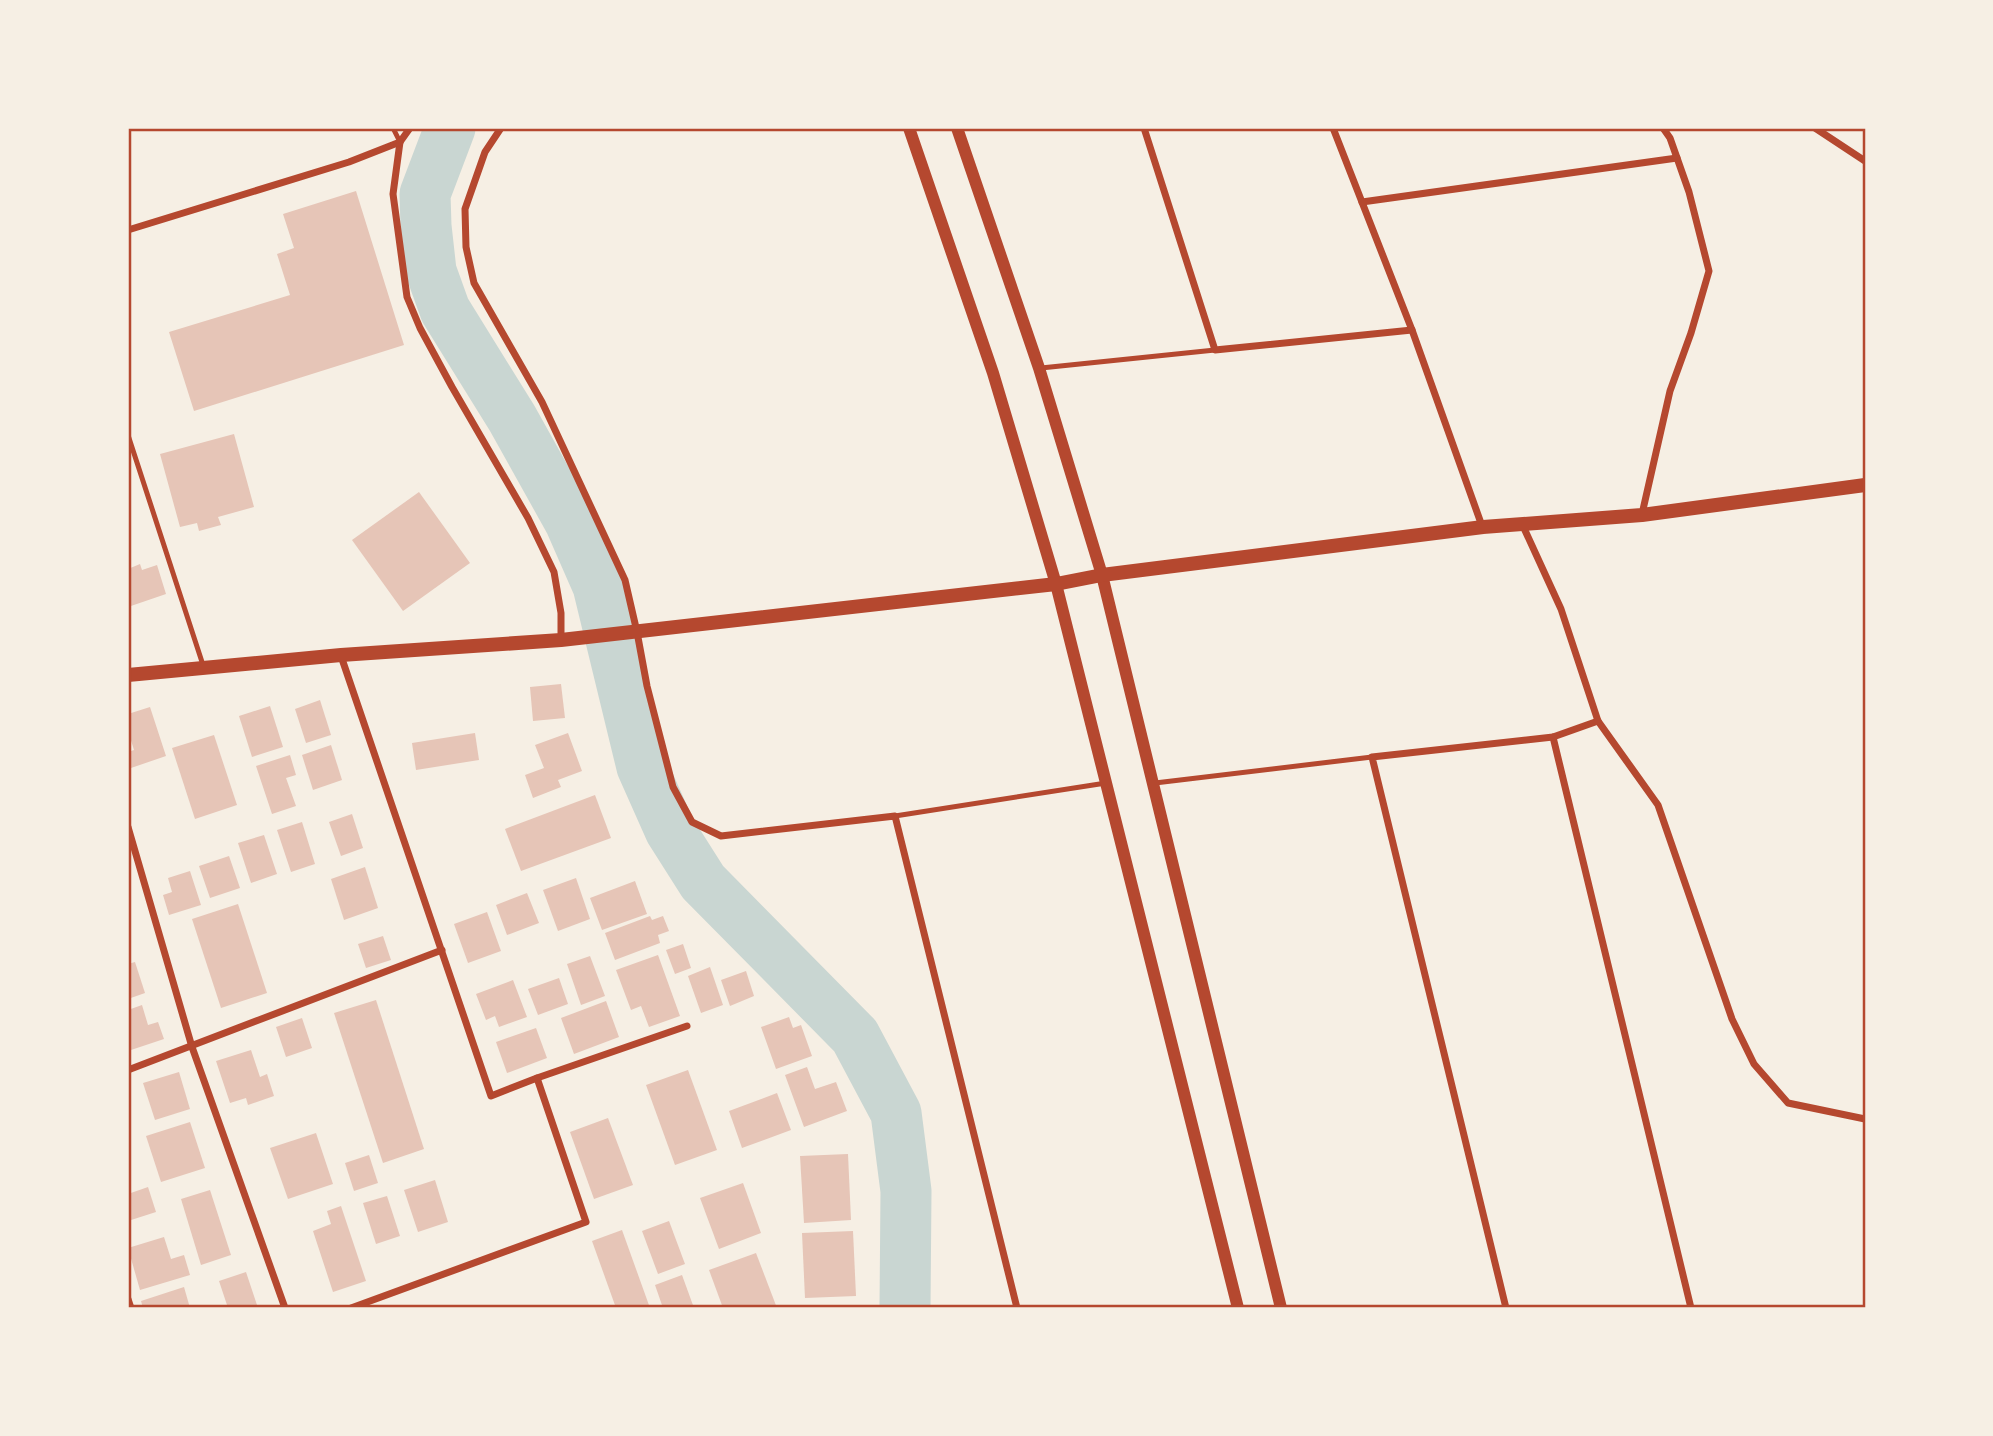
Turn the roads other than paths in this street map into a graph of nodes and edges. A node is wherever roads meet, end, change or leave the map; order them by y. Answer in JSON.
{"nodes":[{"id":1,"x":393,"y":128,"type":"edge"},
{"id":2,"x":410,"y":128,"type":"edge"},
{"id":3,"x":501,"y":128,"type":"edge"},
{"id":4,"x":909,"y":128,"type":"edge"},
{"id":5,"x":957,"y":128,"type":"edge"},
{"id":6,"x":1144,"y":128,"type":"edge"},
{"id":7,"x":1333,"y":128,"type":"edge"},
{"id":8,"x":1663,"y":128,"type":"edge"},
{"id":9,"x":1815,"y":128,"type":"edge"},
{"id":10,"x":400,"y":142,"type":"junction"},
{"id":11,"x":1677,"y":158,"type":"junction"},
{"id":12,"x":1865,"y":161,"type":"edge"},
{"id":13,"x":1362,"y":202,"type":"junction"},
{"id":14,"x":128,"y":230,"type":"edge"},
{"id":15,"x":1412,"y":330,"type":"junction"},
{"id":16,"x":1215,"y":350,"type":"junction"},
{"id":17,"x":1039,"y":368,"type":"junction"},
{"id":18,"x":128,"y":435,"type":"edge"},
{"id":19,"x":1865,"y":485,"type":"edge"},
{"id":20,"x":1642,"y":515,"type":"junction"},
{"id":21,"x":1523,"y":526,"type":"junction"},
{"id":22,"x":1483,"y":527,"type":"junction"},
{"id":23,"x":1102,"y":575,"type":"junction"},
{"id":24,"x":1056,"y":584,"type":"junction"},
{"id":25,"x":638,"y":632,"type":"junction"},
{"id":26,"x":562,"y":640,"type":"junction"},
{"id":27,"x":341,"y":655,"type":"junction"},
{"id":28,"x":204,"y":669,"type":"junction"},
{"id":29,"x":128,"y":675,"type":"edge"},
{"id":30,"x":1598,"y":721,"type":"junction"},
{"id":31,"x":1553,"y":737,"type":"junction"},
{"id":32,"x":1373,"y":757,"type":"junction"},
{"id":33,"x":1106,"y":783,"type":"junction"},
{"id":34,"x":1155,"y":783,"type":"junction"},
{"id":35,"x":895,"y":816,"type":"junction"},
{"id":36,"x":128,"y":827,"type":"edge"},
{"id":37,"x":442,"y":950,"type":"junction"},
{"id":38,"x":687,"y":1026,"type":"dead end"},
{"id":39,"x":192,"y":1047,"type":"junction"},
{"id":40,"x":128,"y":1070,"type":"edge"},
{"id":41,"x":537,"y":1078,"type":"junction"},
{"id":42,"x":1865,"y":1119,"type":"edge"},
{"id":43,"x":128,"y":1299,"type":"edge"},
{"id":44,"x":131,"y":1308,"type":"edge"},
{"id":45,"x":285,"y":1308,"type":"edge"},
{"id":46,"x":351,"y":1308,"type":"edge"},
{"id":47,"x":1017,"y":1308,"type":"edge"},
{"id":48,"x":1238,"y":1308,"type":"edge"},
{"id":49,"x":1281,"y":1308,"type":"edge"},
{"id":50,"x":1506,"y":1308,"type":"edge"},
{"id":51,"x":1691,"y":1308,"type":"edge"}],
"edges":[{"from":1,"to":10,"type":"lane"},
{"from":2,"to":10,"type":"street"},
{"from":3,"to":25,"type":"street"},
{"from":4,"to":24,"type":"street"},
{"from":5,"to":17,"type":"street"},
{"from":6,"to":16,"type":"street"},
{"from":7,"to":13,"type":"street"},
{"from":8,"to":11,"type":"street"},
{"from":9,"to":12,"type":"street"},
{"from":10,"to":14,"type":"street"},
{"from":10,"to":26,"type":"street"},
{"from":11,"to":13,"type":"street"},
{"from":11,"to":20,"type":"street"},
{"from":13,"to":15,"type":"street"},
{"from":15,"to":16,"type":"street"},
{"from":15,"to":22,"type":"street"},
{"from":16,"to":17,"type":"lane"},
{"from":17,"to":23,"type":"street"},
{"from":18,"to":28,"type":"lane"},
{"from":19,"to":20,"type":"main road"},
{"from":20,"to":21,"type":"main road"},
{"from":21,"to":22,"type":"main road"},
{"from":21,"to":30,"type":"street"},
{"from":22,"to":23,"type":"main road"},
{"from":23,"to":24,"type":"main road"},
{"from":23,"to":34,"type":"street"},
{"from":24,"to":25,"type":"main road"},
{"from":24,"to":33,"type":"street"},
{"from":25,"to":26,"type":"main road"},
{"from":25,"to":35,"type":"street"},
{"from":26,"to":27,"type":"main road"},
{"from":27,"to":28,"type":"main road"},
{"from":27,"to":37,"type":"street"},
{"from":28,"to":29,"type":"main road"},
{"from":30,"to":31,"type":"street"},
{"from":30,"to":42,"type":"street"},
{"from":31,"to":32,"type":"street"},
{"from":31,"to":51,"type":"street"},
{"from":32,"to":34,"type":"lane"},
{"from":32,"to":50,"type":"street"},
{"from":33,"to":35,"type":"lane"},
{"from":33,"to":48,"type":"street"},
{"from":34,"to":49,"type":"street"},
{"from":35,"to":47,"type":"street"},
{"from":36,"to":39,"type":"street"},
{"from":37,"to":39,"type":"street"},
{"from":37,"to":41,"type":"street"},
{"from":38,"to":41,"type":"street"},
{"from":39,"to":40,"type":"street"},
{"from":39,"to":45,"type":"street"},
{"from":41,"to":46,"type":"street"},
{"from":43,"to":44,"type":"street"}]}
